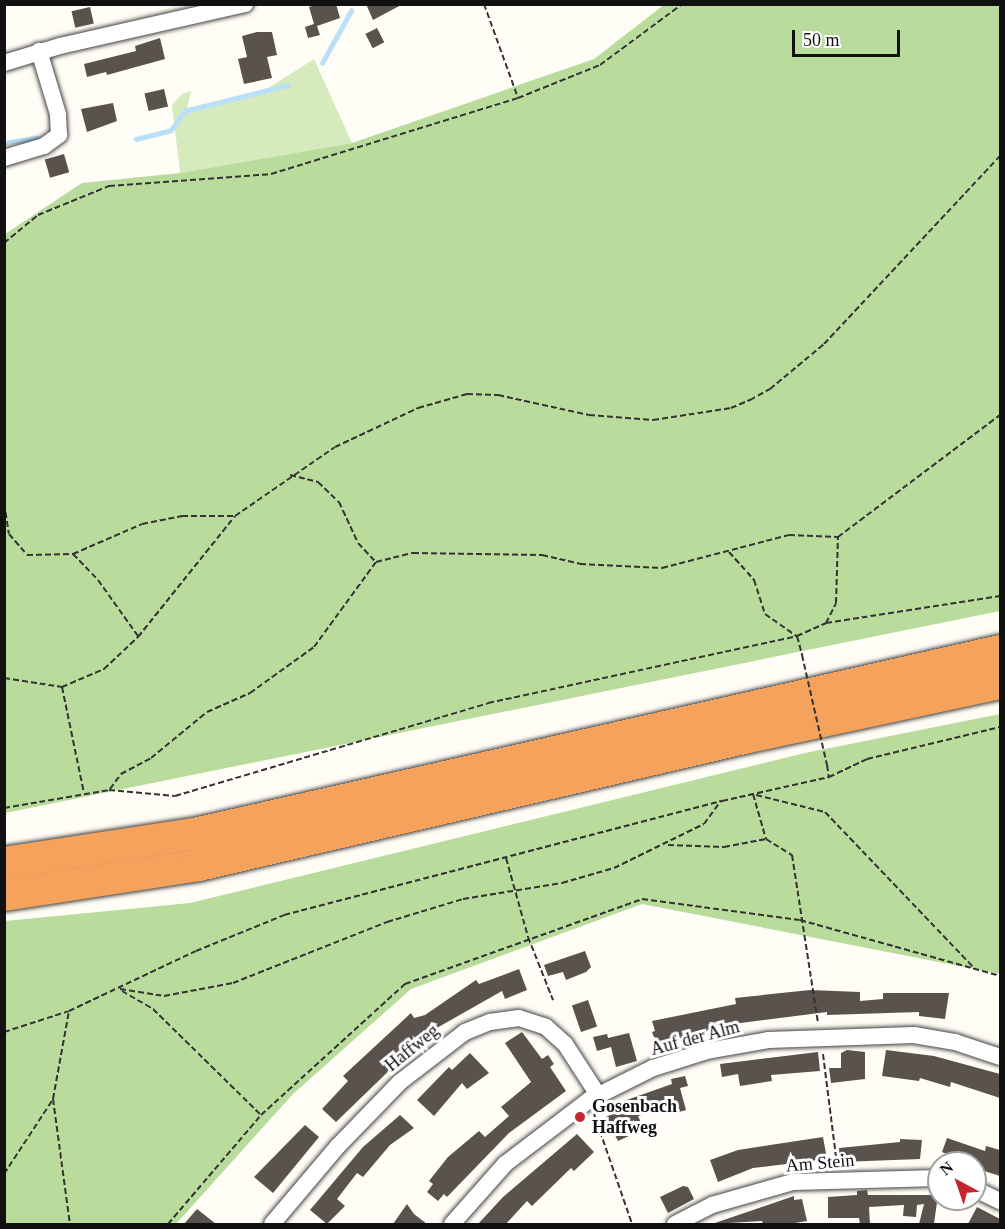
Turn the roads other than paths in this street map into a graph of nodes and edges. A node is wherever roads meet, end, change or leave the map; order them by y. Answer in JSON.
{"nodes":[{"id":1,"x":197,"y":4,"type":"edge"},
{"id":2,"x":245,"y":4,"type":"edge"},
{"id":3,"x":179,"y":19,"type":"junction"},
{"id":4,"x":39,"y":51,"type":"junction"},
{"id":5,"x":4,"y":63,"type":"edge"},
{"id":6,"x":4,"y":158,"type":"edge"},
{"id":7,"x":1000,"y":651,"type":"edge"},
{"id":8,"x":1000,"y":683,"type":"edge"},
{"id":9,"x":4,"y":863,"type":"edge"},
{"id":10,"x":4,"y":895,"type":"edge"},
{"id":11,"x":1000,"y":1058,"type":"edge"},
{"id":12,"x":598,"y":1095,"type":"junction"},
{"id":13,"x":927,"y":1178,"type":"edge"},
{"id":14,"x":272,"y":1224,"type":"edge"},
{"id":15,"x":452,"y":1224,"type":"edge"},
{"id":16,"x":675,"y":1224,"type":"edge"}],
"edges":[{"from":1,"to":3,"type":"street"},
{"from":2,"to":3,"type":"street"},
{"from":3,"to":4,"type":"street"},
{"from":4,"to":5,"type":"street"},
{"from":4,"to":6,"type":"street"},
{"from":7,"to":9,"type":"highway"},
{"from":8,"to":10,"type":"highway"},
{"from":11,"to":12,"type":"street","name":"Auf der Alm"},
{"from":12,"to":14,"type":"street","name":"Haffweg"},
{"from":12,"to":15,"type":"street","name":"Auf der Alm"},
{"from":13,"to":16,"type":"street","name":"Am Stein"}]}
